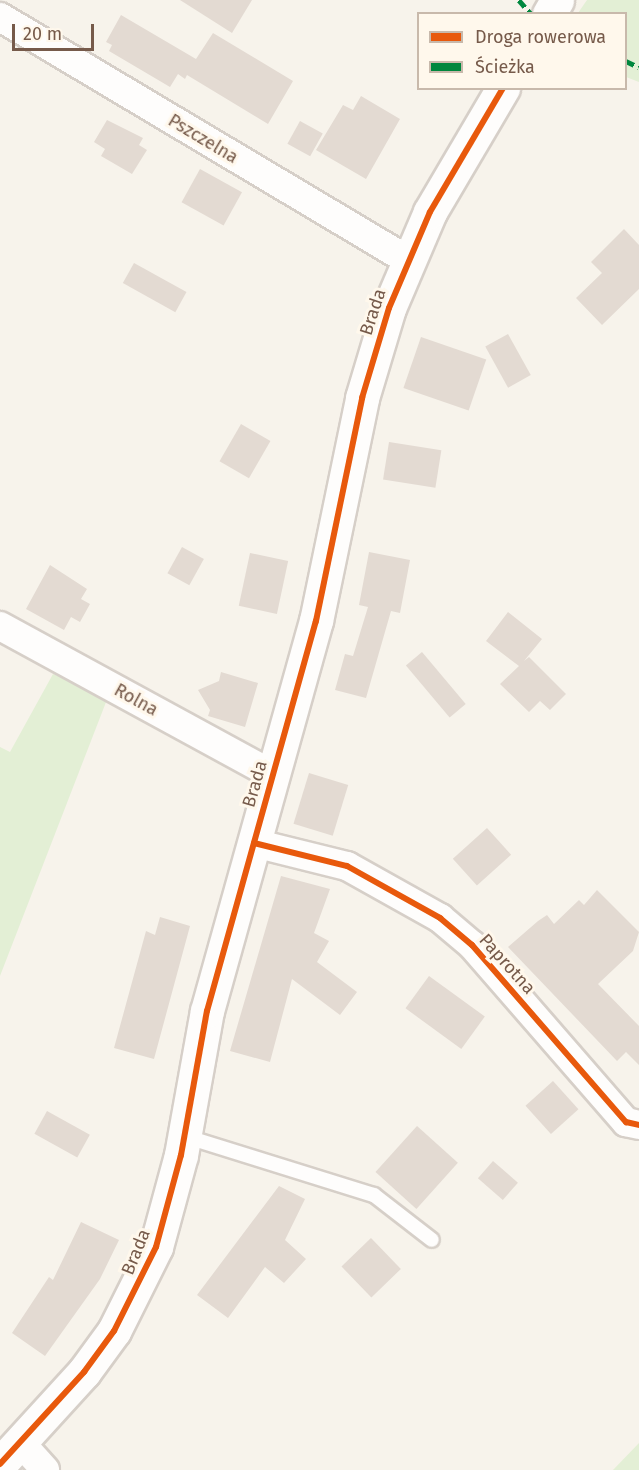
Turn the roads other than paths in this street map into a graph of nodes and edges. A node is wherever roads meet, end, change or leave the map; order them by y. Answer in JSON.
{"nodes":[{"id":1,"x":0,"y":17,"type":"edge"},
{"id":2,"x":502,"y":90,"type":"edge"},
{"id":3,"x":406,"y":260,"type":"junction"},
{"id":4,"x":0,"y":626,"type":"edge"},
{"id":5,"x":273,"y":775,"type":"junction"},
{"id":6,"x":254,"y":843,"type":"junction"},
{"id":7,"x":639,"y":1125,"type":"edge"},
{"id":8,"x":184,"y":1136,"type":"junction"},
{"id":9,"x":432,"y":1240,"type":"dead end"},
{"id":10,"x":10,"y":1454,"type":"edge"},
{"id":11,"x":45,"y":1470,"type":"edge"}],
"edges":[{"from":1,"to":3,"type":"street","name":"Pszczelna"},
{"from":2,"to":3,"type":"street","name":"Brada"},
{"from":3,"to":5,"type":"street","name":"Brada"},
{"from":4,"to":5,"type":"street","name":"Rolna"},
{"from":5,"to":6,"type":"street","name":"Brada"},
{"from":6,"to":7,"type":"street","name":"Paprotna"},
{"from":6,"to":8,"type":"street","name":"Brada"},
{"from":8,"to":9,"type":"lane"},
{"from":8,"to":10,"type":"street","name":"Brada"},
{"from":10,"to":11,"type":"street"}]}
